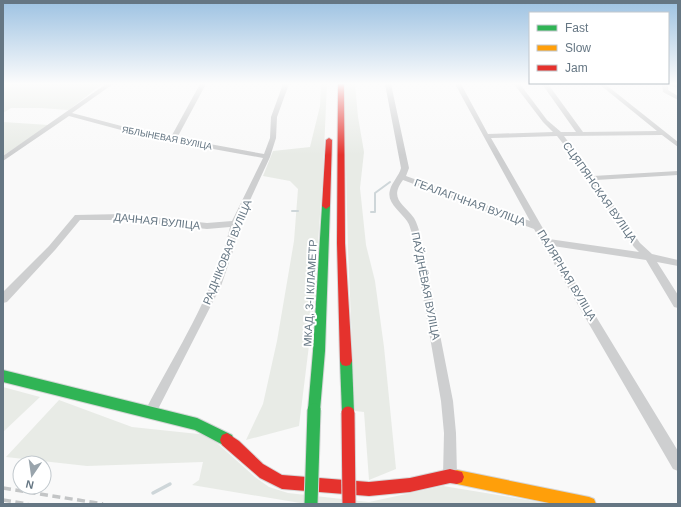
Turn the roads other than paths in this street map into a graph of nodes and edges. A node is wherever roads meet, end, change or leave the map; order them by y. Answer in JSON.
{"nodes":[{"id":1,"x":78,"y":108,"type":"edge"},
{"id":2,"x":190,"y":108,"type":"edge"},
{"id":3,"x":277,"y":108,"type":"edge"},
{"id":4,"x":341,"y":108,"type":"edge"},
{"id":5,"x":393,"y":108,"type":"edge"},
{"id":6,"x":471,"y":108,"type":"edge"},
{"id":7,"x":535,"y":108,"type":"edge"},
{"id":8,"x":562,"y":108,"type":"edge"},
{"id":9,"x":631,"y":108,"type":"edge"},
{"id":10,"x":69,"y":114,"type":"junction"},
{"id":11,"x":330,"y":132,"type":"dead end"},
{"id":12,"x":663,"y":133,"type":"junction"},
{"id":13,"x":559,"y":134,"type":"junction"},
{"id":14,"x":581,"y":134,"type":"junction"},
{"id":15,"x":487,"y":136,"type":"junction"},
{"id":16,"x":173,"y":139,"type":"junction"},
{"id":17,"x":678,"y":145,"type":"edge"},
{"id":18,"x":267,"y":157,"type":"junction"},
{"id":19,"x":3,"y":158,"type":"edge"},
{"id":20,"x":678,"y":173,"type":"edge"},
{"id":21,"x":403,"y":177,"type":"junction"},
{"id":22,"x":593,"y":178,"type":"junction"},
{"id":23,"x":235,"y":224,"type":"junction"},
{"id":24,"x":538,"y":227,"type":"junction"},
{"id":25,"x":548,"y":242,"type":"junction"},
{"id":26,"x":648,"y":257,"type":"junction"},
{"id":27,"x":678,"y":263,"type":"edge"},
{"id":28,"x":3,"y":299,"type":"edge"},
{"id":29,"x":678,"y":304,"type":"edge"},
{"id":30,"x":3,"y":376,"type":"edge"},
{"id":31,"x":150,"y":413,"type":"junction"},
{"id":32,"x":678,"y":464,"type":"edge"},
{"id":33,"x":450,"y":476,"type":"junction"},
{"id":34,"x":311,"y":504,"type":"edge"},
{"id":35,"x":349,"y":504,"type":"edge"},
{"id":36,"x":589,"y":504,"type":"edge"}],
"edges":[{"from":1,"to":10,"type":"street"},
{"from":2,"to":16,"type":"street"},
{"from":3,"to":18,"type":"street","name":"РАДНІКОВАЯ ВУЛІЦА"},
{"from":4,"to":35,"type":"main road","bridge":true},
{"from":5,"to":21,"type":"street"},
{"from":6,"to":15,"type":"street","name":"ПАЛЯРНАЯ ВУЛІЦА"},
{"from":7,"to":13,"type":"street","name":"СЦЯПЯНСКАЯ ВУЛІЦА"},
{"from":8,"to":14,"type":"street"},
{"from":9,"to":12,"type":"street"},
{"from":10,"to":16,"type":"street","name":"ЯБЛЫНЕВАЯ ВУЛІЦА"},
{"from":10,"to":19,"type":"street"},
{"from":11,"to":34,"type":"main road","name":"МКАД, 3-І КІЛАМЕТР","bridge":true},
{"from":12,"to":14,"type":"street"},
{"from":12,"to":17,"type":"street"},
{"from":13,"to":14,"type":"street"},
{"from":13,"to":15,"type":"street"},
{"from":13,"to":22,"type":"street","name":"СЦЯПЯНСКАЯ ВУЛІЦА"},
{"from":15,"to":24,"type":"street","name":"ПАЛЯРНАЯ ВУЛІЦА"},
{"from":16,"to":18,"type":"street","name":"ЯБЛЫНЕВАЯ ВУЛІЦА"},
{"from":18,"to":23,"type":"street","name":"РАДНІКОВАЯ ВУЛІЦА"},
{"from":20,"to":22,"type":"street"},
{"from":21,"to":24,"type":"street","name":"ГЕАЛАГІЧНАЯ ВУЛІЦА"},
{"from":21,"to":33,"type":"street","name":"ПАЎДНЁВАЯ ВУЛІЦА"},
{"from":22,"to":26,"type":"street","name":"СЦЯПЯНСКАЯ ВУЛІЦА"},
{"from":23,"to":28,"type":"street","name":"ДАЧНАЯ ВУЛІЦА"},
{"from":23,"to":31,"type":"street","name":"РАДНІКОВАЯ ВУЛІЦА"},
{"from":24,"to":25,"type":"street","name":"ПАЛЯРНАЯ ВУЛІЦА"},
{"from":25,"to":26,"type":"street"},
{"from":25,"to":32,"type":"street","name":"ПАЛЯРНАЯ ВУЛІЦА"},
{"from":26,"to":27,"type":"street"},
{"from":26,"to":29,"type":"street","name":"СЦЯПЯНСКАЯ ВУЛІЦА"},
{"from":30,"to":31,"type":"main road"},
{"from":31,"to":33,"type":"main road"},
{"from":33,"to":36,"type":"main road"}]}
